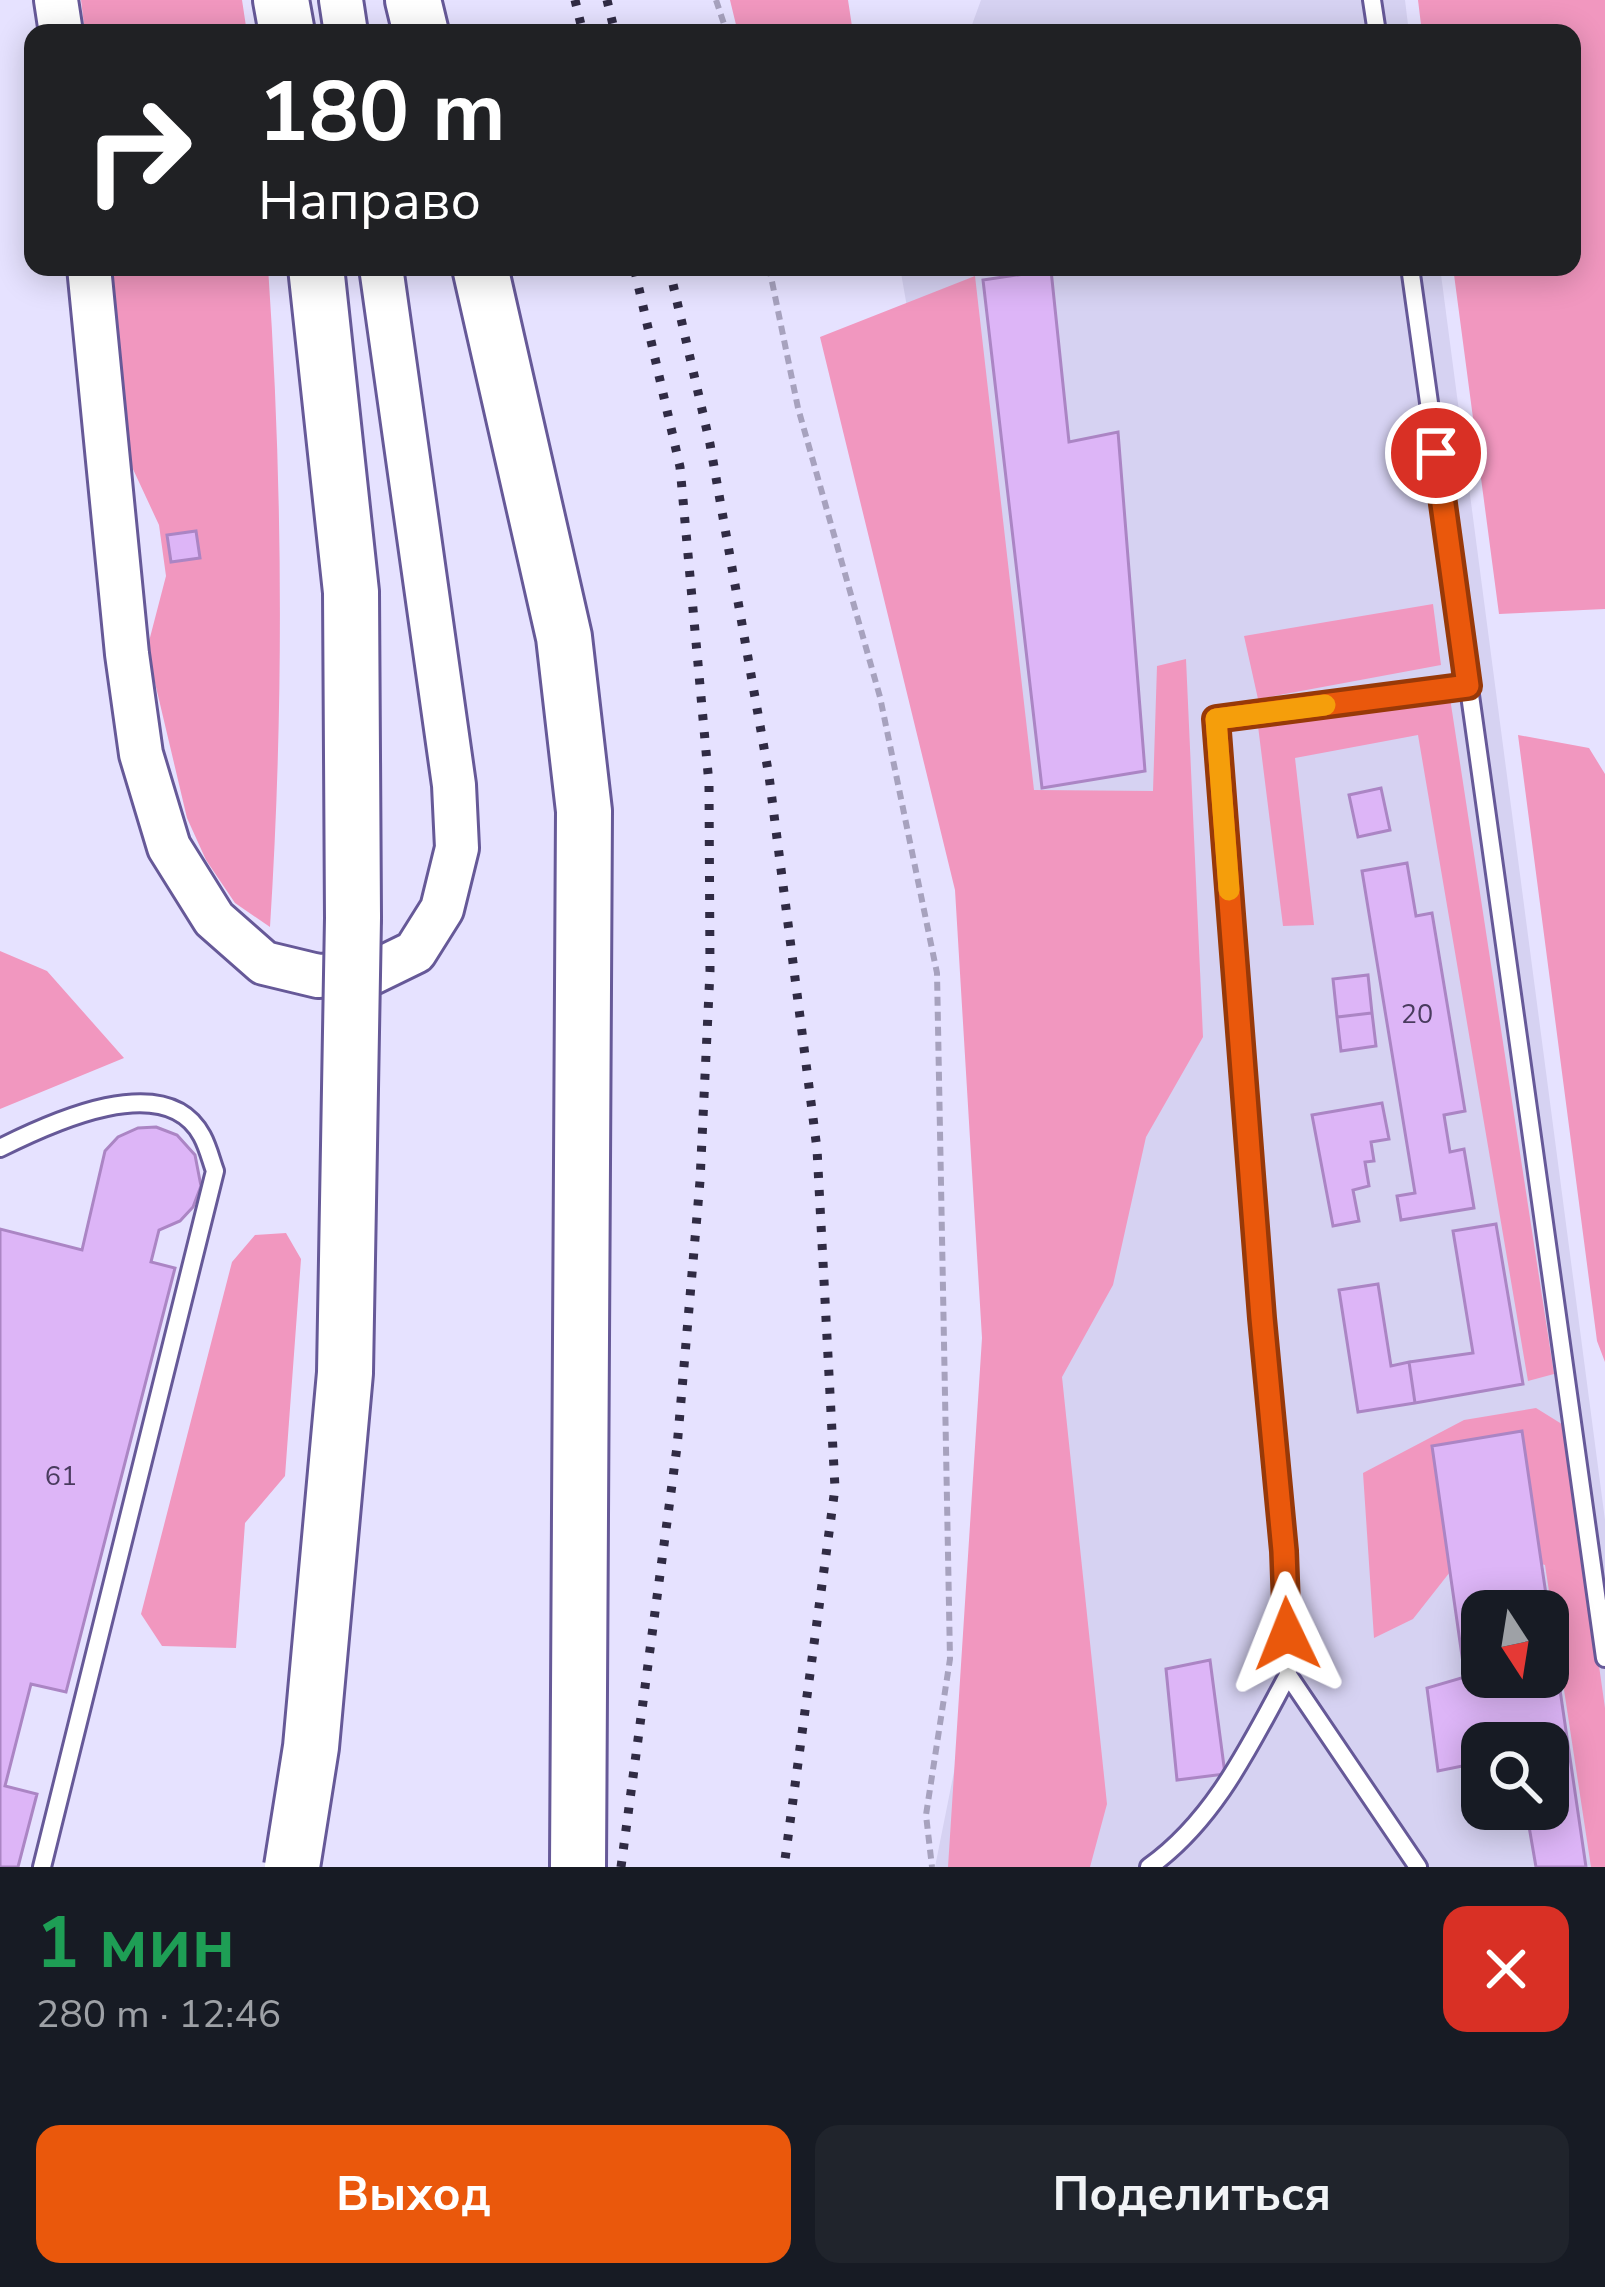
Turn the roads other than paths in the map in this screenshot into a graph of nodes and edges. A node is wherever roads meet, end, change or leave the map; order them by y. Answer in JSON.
{"nodes":[{"id":1,"x":90,"y":276,"type":"edge"},
{"id":2,"x":317,"y":276,"type":"edge"},
{"id":3,"x":382,"y":276,"type":"edge"},
{"id":4,"x":482,"y":276,"type":"edge"},
{"id":5,"x":1411,"y":276,"type":"edge"},
{"id":6,"x":1468,"y":686,"type":"junction"},
{"id":7,"x":0,"y":1148,"type":"edge"},
{"id":8,"x":1605,"y":1658,"type":"edge"},
{"id":9,"x":1288,"y":1676,"type":"junction"},
{"id":10,"x":42,"y":1867,"type":"edge"},
{"id":11,"x":292,"y":1867,"type":"edge"},
{"id":12,"x":578,"y":1867,"type":"edge"},
{"id":13,"x":1149,"y":1867,"type":"edge"},
{"id":14,"x":1418,"y":1867,"type":"edge"}],
"edges":[{"from":1,"to":3,"type":"street"},
{"from":2,"to":11,"type":"main road","bridge":true},
{"from":4,"to":12,"type":"main road"},
{"from":5,"to":6,"type":"lane"},
{"from":6,"to":8,"type":"lane"},
{"from":6,"to":9,"type":"lane"},
{"from":7,"to":10,"type":"lane"},
{"from":9,"to":13,"type":"lane"},
{"from":9,"to":14,"type":"lane"}]}
